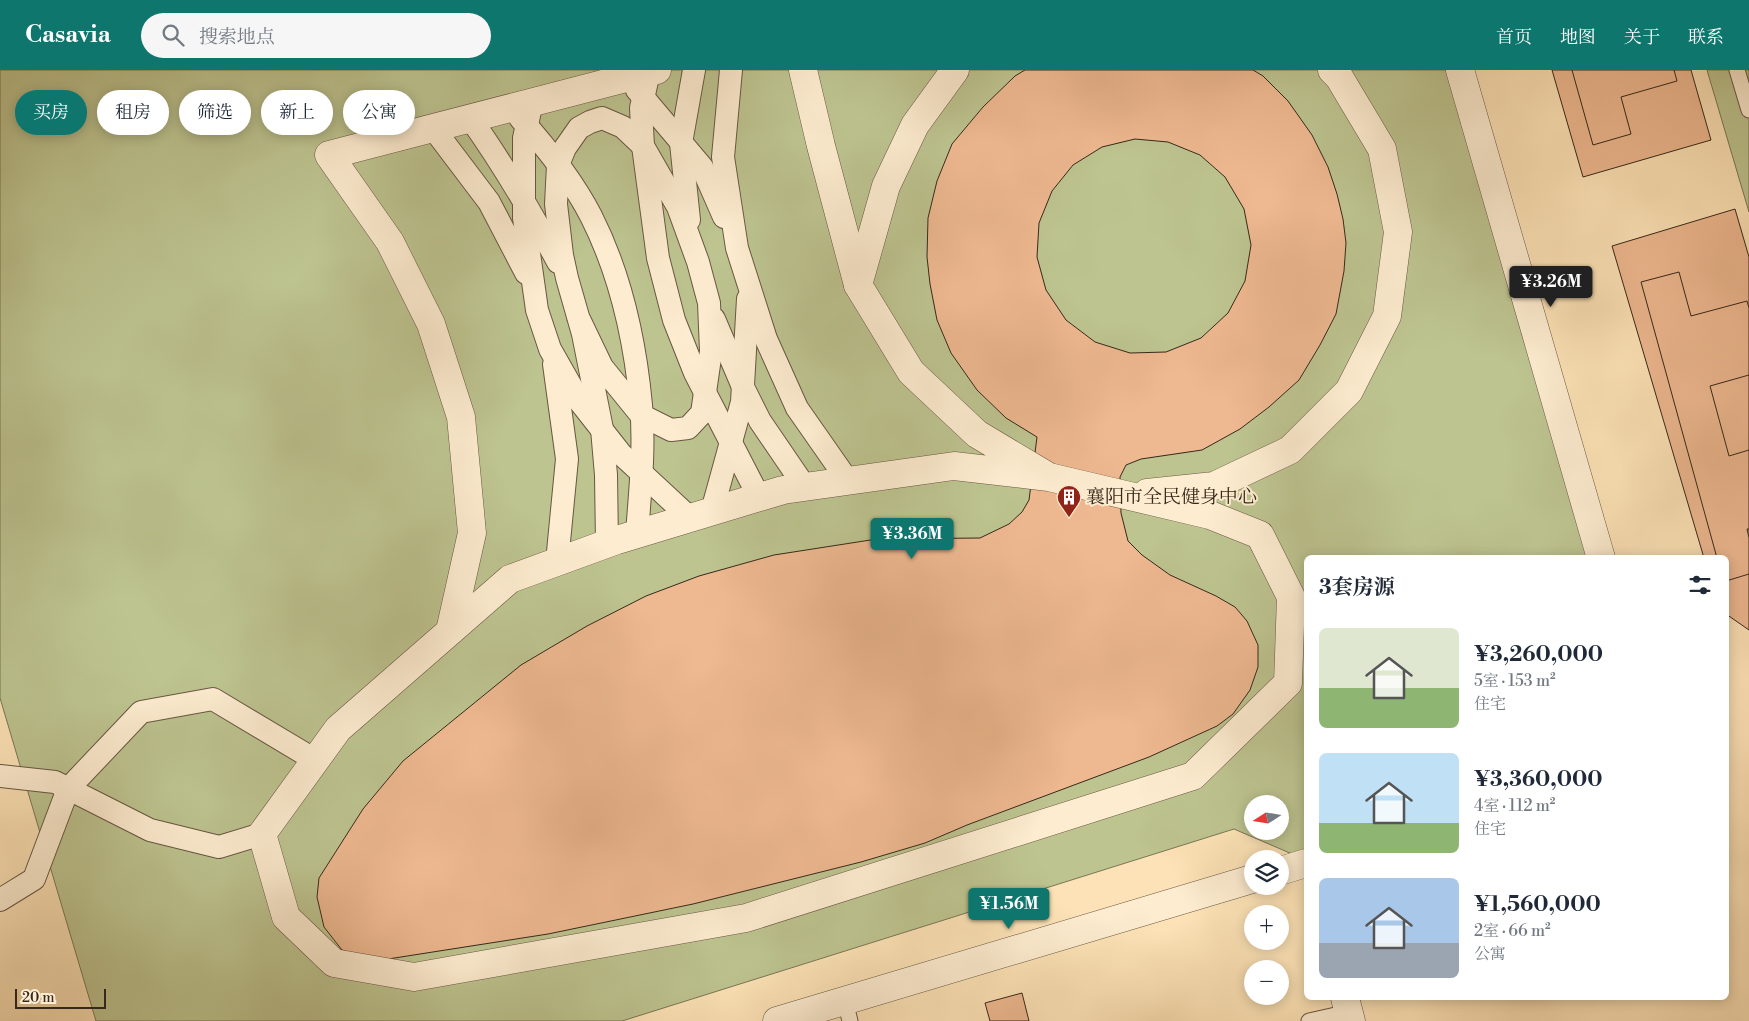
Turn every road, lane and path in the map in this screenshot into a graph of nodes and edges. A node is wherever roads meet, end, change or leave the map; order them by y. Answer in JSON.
{"nodes":[{"id":1,"x":694,"y":70,"type":"edge"},
{"id":2,"x":731,"y":70,"type":"edge"},
{"id":3,"x":803,"y":70,"type":"edge"},
{"id":4,"x":955,"y":70,"type":"edge"},
{"id":5,"x":1332,"y":70,"type":"edge"},
{"id":6,"x":1460,"y":70,"type":"edge"},
{"id":7,"x":1738,"y":70,"type":"edge"},
{"id":8,"x":644,"y":79,"type":"edge"},
{"id":9,"x":1749,"y":110,"type":"edge"},
{"id":10,"x":523,"y":112,"type":"junction"},
{"id":11,"x":470,"y":118,"type":"junction"},
{"id":12,"x":433,"y":128,"type":"junction"},
{"id":13,"x":681,"y":142,"type":"junction"},
{"id":14,"x":643,"y":146,"type":"junction"},
{"id":15,"x":558,"y":165,"type":"junction"},
{"id":16,"x":524,"y":200,"type":"junction"},
{"id":17,"x":737,"y":248,"type":"junction"},
{"id":18,"x":698,"y":262,"type":"junction"},
{"id":19,"x":567,"y":278,"type":"junction"},
{"id":20,"x":749,"y":285,"type":"junction"},
{"id":21,"x":858,"y":285,"type":"junction"},
{"id":22,"x":709,"y":303,"type":"junction"},
{"id":23,"x":537,"y":310,"type":"junction"},
{"id":24,"x":578,"y":317,"type":"junction"},
{"id":25,"x":550,"y":349,"type":"junction"},
{"id":26,"x":743,"y":387,"type":"junction"},
{"id":27,"x":705,"y":393,"type":"junction"},
{"id":28,"x":641,"y":415,"type":"junction"},
{"id":29,"x":602,"y":429,"type":"junction"},
{"id":30,"x":731,"y":444,"type":"junction"},
{"id":31,"x":642,"y":473,"type":"junction"},
{"id":32,"x":1049,"y":477,"type":"junction"},
{"id":33,"x":848,"y":481,"type":"junction"},
{"id":34,"x":805,"y":487,"type":"junction"},
{"id":35,"x":1131,"y":495,"type":"junction"},
{"id":36,"x":759,"y":497,"type":"junction"},
{"id":37,"x":701,"y":515,"type":"junction"},
{"id":38,"x":637,"y":534,"type":"junction"},
{"id":39,"x":607,"y":543,"type":"junction"},
{"id":40,"x":1600,"y":555,"type":"edge"},
{"id":41,"x":557,"y":562,"type":"junction"},
{"id":42,"x":450,"y":631,"type":"junction"},
{"id":43,"x":315,"y":760,"type":"junction"},
{"id":44,"x":0,"y":776,"type":"edge"},
{"id":45,"x":68,"y":789,"type":"junction"},
{"id":46,"x":262,"y":834,"type":"junction"},
{"id":47,"x":1304,"y":864,"type":"edge"},
{"id":48,"x":1289,"y":868,"type":"edge"},
{"id":49,"x":1244,"y":882,"type":"edge"},
{"id":50,"x":0,"y":900,"type":"edge"},
{"id":51,"x":1349,"y":1010,"type":"edge"},
{"id":52,"x":847,"y":1011,"type":"edge"},
{"id":53,"x":777,"y":1021,"type":"edge"},
{"id":54,"x":1309,"y":1021,"type":"edge"}],
"edges":[{"from":1,"to":13,"type":"street"},
{"from":2,"to":17,"type":"street"},
{"from":3,"to":21,"type":"street"},
{"from":4,"to":21,"type":"street"},
{"from":5,"to":35,"type":"street"},
{"from":6,"to":40,"type":"street"},
{"from":7,"to":9,"type":"lane"},
{"from":8,"to":10,"type":"street"},
{"from":8,"to":13,"type":"street"},
{"from":8,"to":14,"type":"street"},
{"from":10,"to":11,"type":"street"},
{"from":10,"to":15,"type":"street"},
{"from":10,"to":16,"type":"street"},
{"from":11,"to":12,"type":"street"},
{"from":11,"to":16,"type":"street"},
{"from":12,"to":23,"type":"street"},
{"from":12,"to":42,"type":"street"},
{"from":13,"to":17,"type":"street"},
{"from":13,"to":18,"type":"street"},
{"from":14,"to":15,"type":"street"},
{"from":14,"to":18,"type":"street"},
{"from":14,"to":27,"type":"street"},
{"from":15,"to":19,"type":"street"},
{"from":15,"to":28,"type":"street"},
{"from":16,"to":19,"type":"street"},
{"from":16,"to":23,"type":"street"},
{"from":17,"to":20,"type":"street"},
{"from":18,"to":22,"type":"street"},
{"from":19,"to":24,"type":"street"},
{"from":20,"to":26,"type":"street"},
{"from":20,"to":33,"type":"street"},
{"from":21,"to":32,"type":"street"},
{"from":22,"to":26,"type":"street"},
{"from":22,"to":27,"type":"street"},
{"from":23,"to":25,"type":"street"},
{"from":24,"to":28,"type":"street"},
{"from":24,"to":29,"type":"street"},
{"from":25,"to":29,"type":"street"},
{"from":25,"to":41,"type":"street"},
{"from":26,"to":30,"type":"street"},
{"from":26,"to":34,"type":"street"},
{"from":27,"to":28,"type":"street"},
{"from":27,"to":30,"type":"street"},
{"from":28,"to":31,"type":"street"},
{"from":29,"to":31,"type":"street"},
{"from":29,"to":39,"type":"street"},
{"from":30,"to":36,"type":"street"},
{"from":30,"to":37,"type":"street"},
{"from":31,"to":37,"type":"street"},
{"from":31,"to":38,"type":"street"},
{"from":32,"to":33,"type":"street"},
{"from":32,"to":35,"type":"street"},
{"from":33,"to":34,"type":"street"},
{"from":34,"to":36,"type":"street"},
{"from":35,"to":46,"type":"street"},
{"from":36,"to":37,"type":"street"},
{"from":37,"to":38,"type":"street"},
{"from":38,"to":39,"type":"street"},
{"from":39,"to":41,"type":"street"},
{"from":41,"to":42,"type":"street"},
{"from":42,"to":43,"type":"street"},
{"from":43,"to":45,"type":"street"},
{"from":43,"to":46,"type":"street"},
{"from":44,"to":45,"type":"street"},
{"from":45,"to":46,"type":"street"},
{"from":45,"to":50,"type":"street"},
{"from":47,"to":48,"type":"street"},
{"from":49,"to":52,"type":"street"},
{"from":51,"to":54,"type":"lane"},
{"from":52,"to":53,"type":"street"}]}
